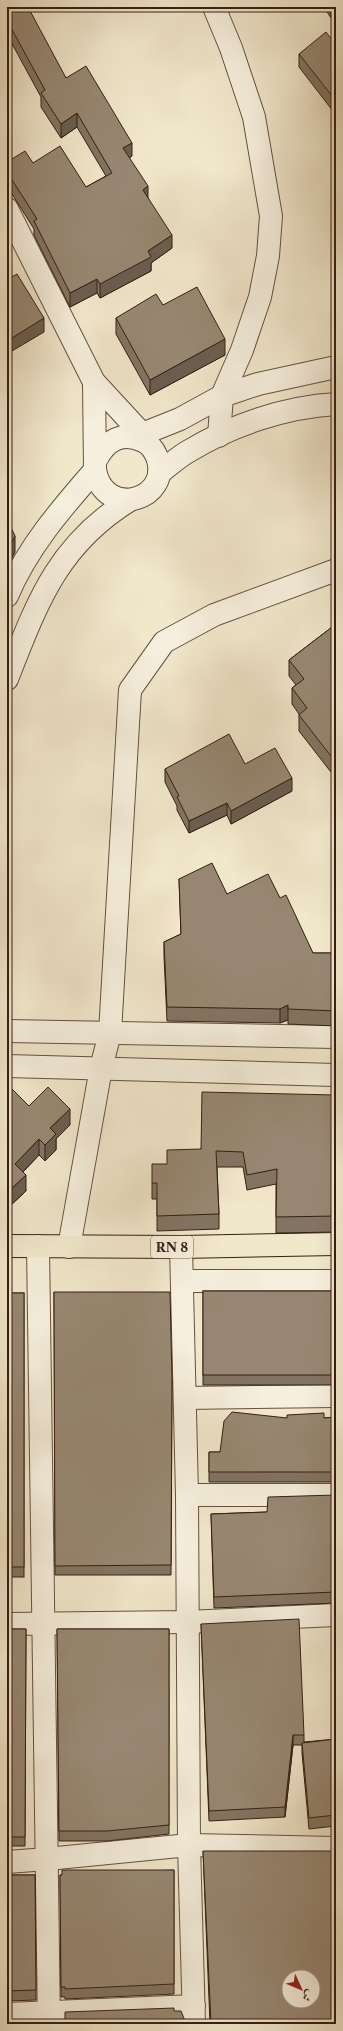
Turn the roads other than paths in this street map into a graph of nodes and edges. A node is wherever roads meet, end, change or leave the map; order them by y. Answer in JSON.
{"nodes":[{"id":1,"x":214,"y":7,"type":"edge"},
{"id":2,"x":7,"y":209,"type":"edge"},
{"id":3,"x":336,"y":366,"type":"edge"},
{"id":4,"x":94,"y":382,"type":"junction"},
{"id":5,"x":222,"y":396,"type":"junction"},
{"id":6,"x":336,"y":404,"type":"edge"},
{"id":7,"x":219,"y":436,"type":"junction"},
{"id":8,"x":142,"y":438,"type":"junction"},
{"id":9,"x":96,"y":465,"type":"junction"},
{"id":10,"x":159,"y":473,"type":"junction"},
{"id":11,"x":130,"y":500,"type":"junction"},
{"id":12,"x":336,"y":570,"type":"edge"},
{"id":13,"x":7,"y":596,"type":"edge"},
{"id":14,"x":7,"y":679,"type":"edge"},
{"id":15,"x":7,"y":1032,"type":"edge"},
{"id":16,"x":110,"y":1033,"type":"junction"},
{"id":17,"x":336,"y":1037,"type":"edge"},
{"id":18,"x":7,"y":1066,"type":"edge"},
{"id":19,"x":101,"y":1068,"type":"junction"},
{"id":20,"x":336,"y":1075,"type":"edge"},
{"id":21,"x":336,"y":1244,"type":"edge"},
{"id":22,"x":7,"y":1246,"type":"edge"},
{"id":23,"x":38,"y":1246,"type":"junction"},
{"id":24,"x":69,"y":1247,"type":"junction"},
{"id":25,"x":181,"y":1247,"type":"junction"},
{"id":26,"x":182,"y":1281,"type":"junction"},
{"id":27,"x":336,"y":1281,"type":"edge"},
{"id":28,"x":336,"y":1396,"type":"edge"},
{"id":29,"x":185,"y":1398,"type":"junction"},
{"id":30,"x":187,"y":1495,"type":"junction"},
{"id":31,"x":336,"y":1495,"type":"edge"},
{"id":32,"x":336,"y":1615,"type":"edge"},
{"id":33,"x":187,"y":1622,"type":"junction"},
{"id":34,"x":44,"y":1623,"type":"junction"},
{"id":35,"x":7,"y":1624,"type":"edge"},
{"id":36,"x":189,"y":1845,"type":"junction"},
{"id":37,"x":336,"y":1848,"type":"edge"},
{"id":38,"x":47,"y":1860,"type":"junction"},
{"id":39,"x":7,"y":1862,"type":"edge"},
{"id":40,"x":7,"y":2014,"type":"edge"},
{"id":41,"x":194,"y":2015,"type":"edge"},
{"id":42,"x":49,"y":2019,"type":"edge"}],
"edges":[{"from":1,"to":5,"type":"street"},
{"from":2,"to":4,"type":"street"},
{"from":3,"to":5,"type":"street"},
{"from":4,"to":8,"type":"street"},
{"from":4,"to":9,"type":"street"},
{"from":5,"to":7,"type":"street"},
{"from":5,"to":8,"type":"street"},
{"from":6,"to":7,"type":"street"},
{"from":7,"to":10,"type":"street"},
{"from":8,"to":9,"type":"street"},
{"from":8,"to":10,"type":"street"},
{"from":9,"to":11,"type":"street"},
{"from":9,"to":13,"type":"street"},
{"from":10,"to":11,"type":"street"},
{"from":11,"to":14,"type":"street"},
{"from":12,"to":16,"type":"street"},
{"from":15,"to":16,"type":"street"},
{"from":16,"to":17,"type":"street"},
{"from":16,"to":19,"type":"street"},
{"from":18,"to":19,"type":"street"},
{"from":19,"to":20,"type":"street"},
{"from":19,"to":24,"type":"street"},
{"from":21,"to":25,"type":"main road","number":"RN 8"},
{"from":22,"to":23,"type":"main road","number":"RN 8"},
{"from":23,"to":24,"type":"main road","number":"RN 8"},
{"from":23,"to":34,"type":"street"},
{"from":24,"to":25,"type":"main road","number":"RN 8"},
{"from":25,"to":26,"type":"street"},
{"from":26,"to":27,"type":"street"},
{"from":26,"to":29,"type":"street"},
{"from":28,"to":29,"type":"street"},
{"from":29,"to":30,"type":"street"},
{"from":30,"to":31,"type":"street"},
{"from":30,"to":33,"type":"street"},
{"from":32,"to":33,"type":"street"},
{"from":33,"to":34,"type":"street"},
{"from":33,"to":36,"type":"street"},
{"from":34,"to":35,"type":"street"},
{"from":34,"to":38,"type":"street"},
{"from":36,"to":37,"type":"street"},
{"from":36,"to":38,"type":"street"},
{"from":36,"to":41,"type":"street"},
{"from":38,"to":39,"type":"street"},
{"from":38,"to":42,"type":"street"},
{"from":40,"to":42,"type":"street"},
{"from":41,"to":42,"type":"street"}]}
